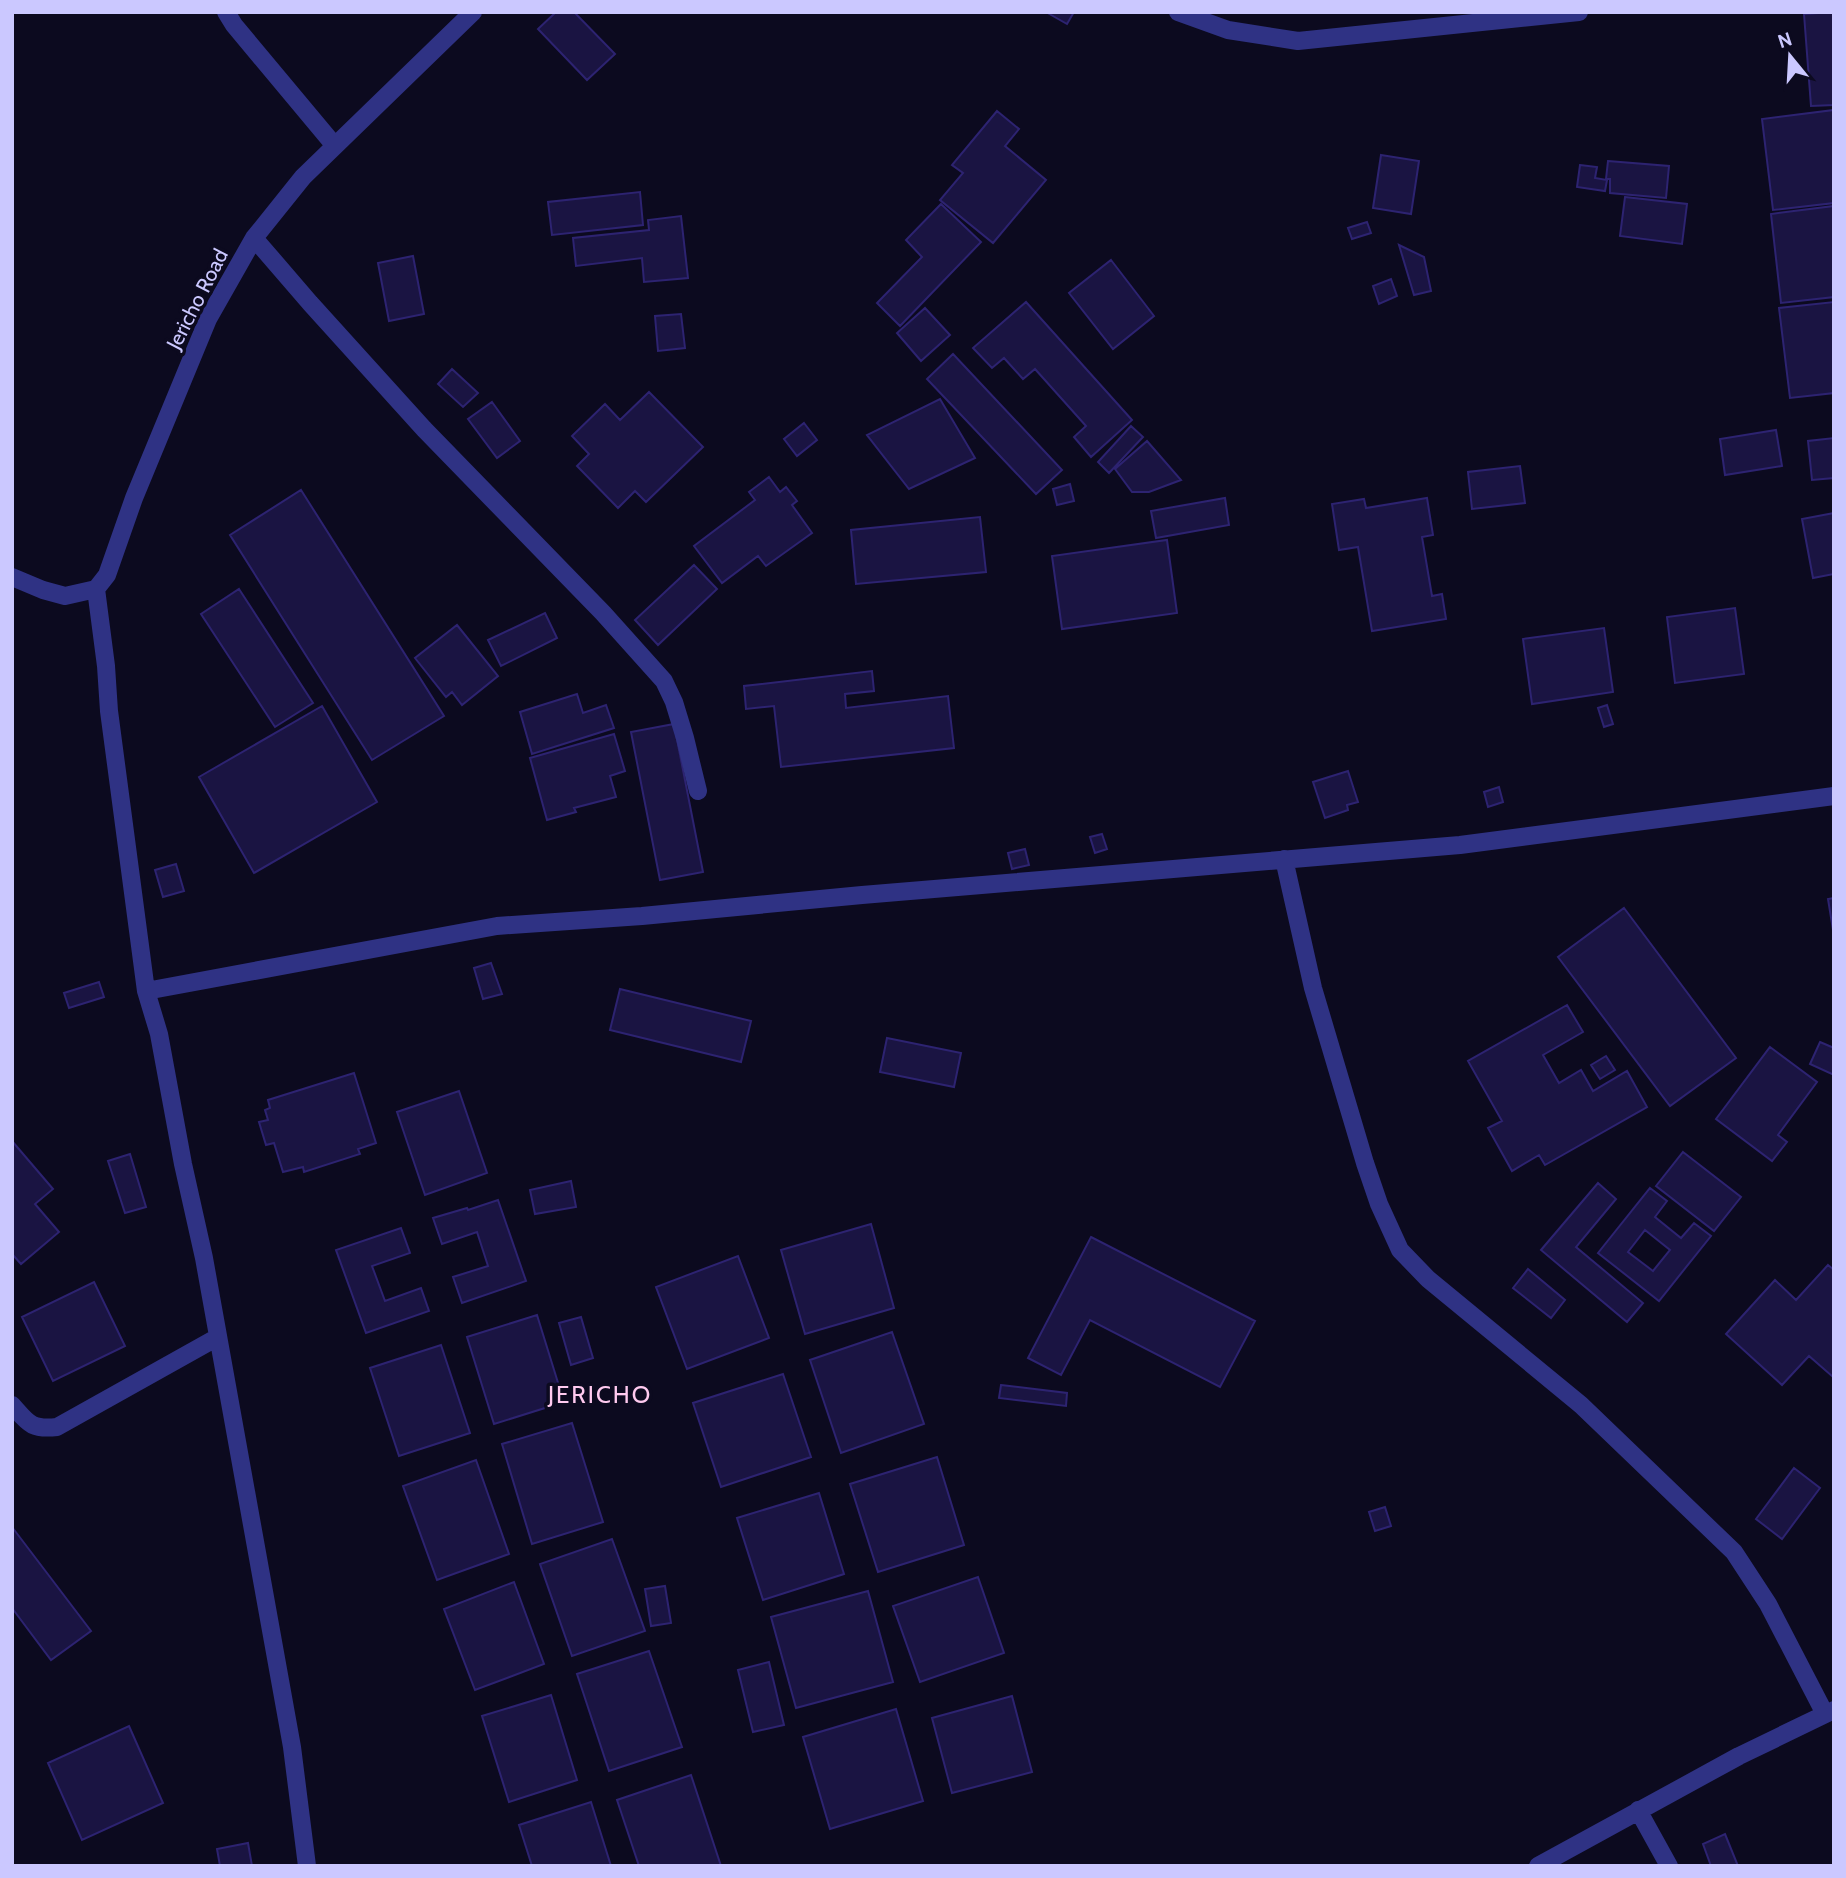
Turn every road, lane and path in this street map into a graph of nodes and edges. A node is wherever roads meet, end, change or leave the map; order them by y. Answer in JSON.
{"nodes":[{"id":1,"x":226,"y":12,"type":"edge"},
{"id":2,"x":473,"y":12,"type":"edge"},
{"id":3,"x":1178,"y":12,"type":"edge"},
{"id":4,"x":1579,"y":12,"type":"edge"},
{"id":5,"x":335,"y":146,"type":"junction"},
{"id":6,"x":254,"y":238,"type":"junction"},
{"id":7,"x":12,"y":577,"type":"edge"},
{"id":8,"x":96,"y":589,"type":"junction"},
{"id":9,"x":698,"y":791,"type":"dead end"},
{"id":10,"x":1834,"y":796,"type":"edge"},
{"id":11,"x":1284,"y":859,"type":"junction"},
{"id":12,"x":146,"y":991,"type":"junction"},
{"id":13,"x":218,"y":1337,"type":"junction"},
{"id":14,"x":12,"y":1405,"type":"edge"},
{"id":15,"x":1830,"y":1712,"type":"edge"},
{"id":16,"x":1638,"y":1810,"type":"junction"},
{"id":17,"x":307,"y":1866,"type":"edge"},
{"id":18,"x":1538,"y":1866,"type":"edge"},
{"id":19,"x":1669,"y":1866,"type":"edge"}],
"edges":[{"from":1,"to":5,"type":"street"},
{"from":2,"to":5,"type":"street","name":"Jericho Road"},
{"from":3,"to":4,"type":"street"},
{"from":5,"to":6,"type":"street","name":"Jericho Road"},
{"from":6,"to":8,"type":"street","name":"Jericho Road"},
{"from":6,"to":9,"type":"street"},
{"from":7,"to":8,"type":"street"},
{"from":8,"to":12,"type":"street"},
{"from":10,"to":11,"type":"street"},
{"from":11,"to":12,"type":"street"},
{"from":11,"to":15,"type":"street"},
{"from":12,"to":13,"type":"street"},
{"from":13,"to":14,"type":"street"},
{"from":13,"to":17,"type":"street"},
{"from":15,"to":16,"type":"street"},
{"from":16,"to":18,"type":"street"},
{"from":16,"to":19,"type":"street"}]}
